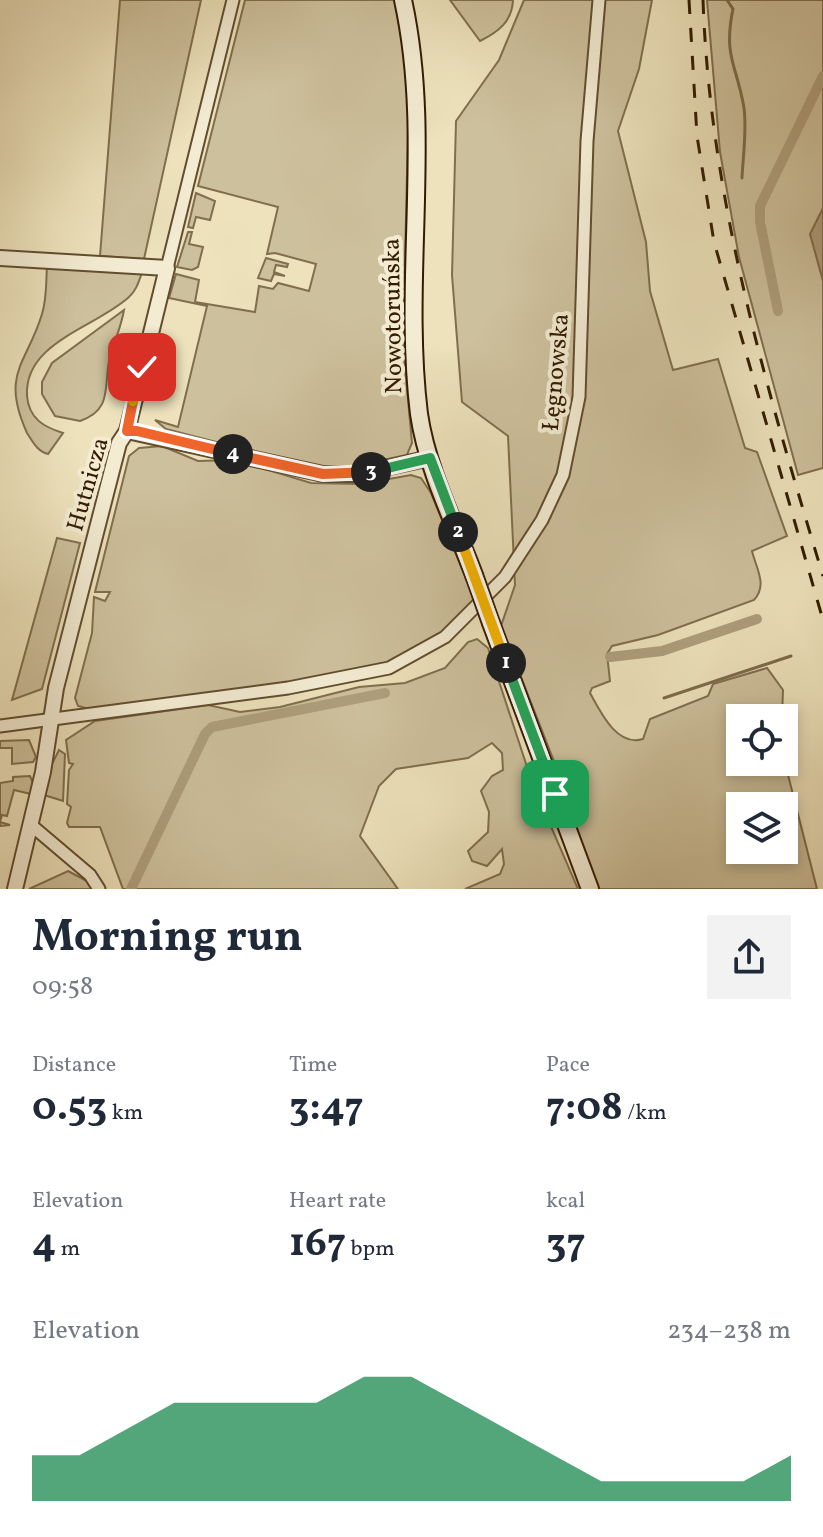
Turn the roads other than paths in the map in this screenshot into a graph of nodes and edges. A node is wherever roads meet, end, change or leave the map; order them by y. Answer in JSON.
{"nodes":[{"id":1,"x":233,"y":0,"type":"edge"},
{"id":2,"x":403,"y":0,"type":"edge"},
{"id":3,"x":599,"y":0,"type":"edge"},
{"id":4,"x":0,"y":258,"type":"edge"},
{"id":5,"x":167,"y":268,"type":"junction"},
{"id":6,"x":127,"y":431,"type":"junction"},
{"id":7,"x":430,"y":458,"type":"junction"},
{"id":8,"x":51,"y":720,"type":"junction"},
{"id":9,"x":0,"y":726,"type":"edge"},
{"id":10,"x":31,"y":825,"type":"junction"},
{"id":11,"x":15,"y":889,"type":"edge"},
{"id":12,"x":99,"y":889,"type":"edge"},
{"id":13,"x":590,"y":889,"type":"edge"}],
"edges":[{"from":1,"to":5,"type":"street","name":"Hutnicza"},
{"from":2,"to":7,"type":"main road","name":"Nowotoruńska"},
{"from":3,"to":8,"type":"street","name":"Łęgnowska"},
{"from":4,"to":5,"type":"street"},
{"from":5,"to":6,"type":"street","name":"Hutnicza"},
{"from":6,"to":7,"type":"street"},
{"from":6,"to":8,"type":"street","name":"Hutnicza"},
{"from":7,"to":13,"type":"main road","name":"Nowotoruńska","bridge":true},
{"from":8,"to":9,"type":"street","name":"Łęgnowska"},
{"from":8,"to":10,"type":"street","name":"Hutnicza"},
{"from":10,"to":11,"type":"street","name":"Hutnicza"},
{"from":10,"to":12,"type":"street"}]}
